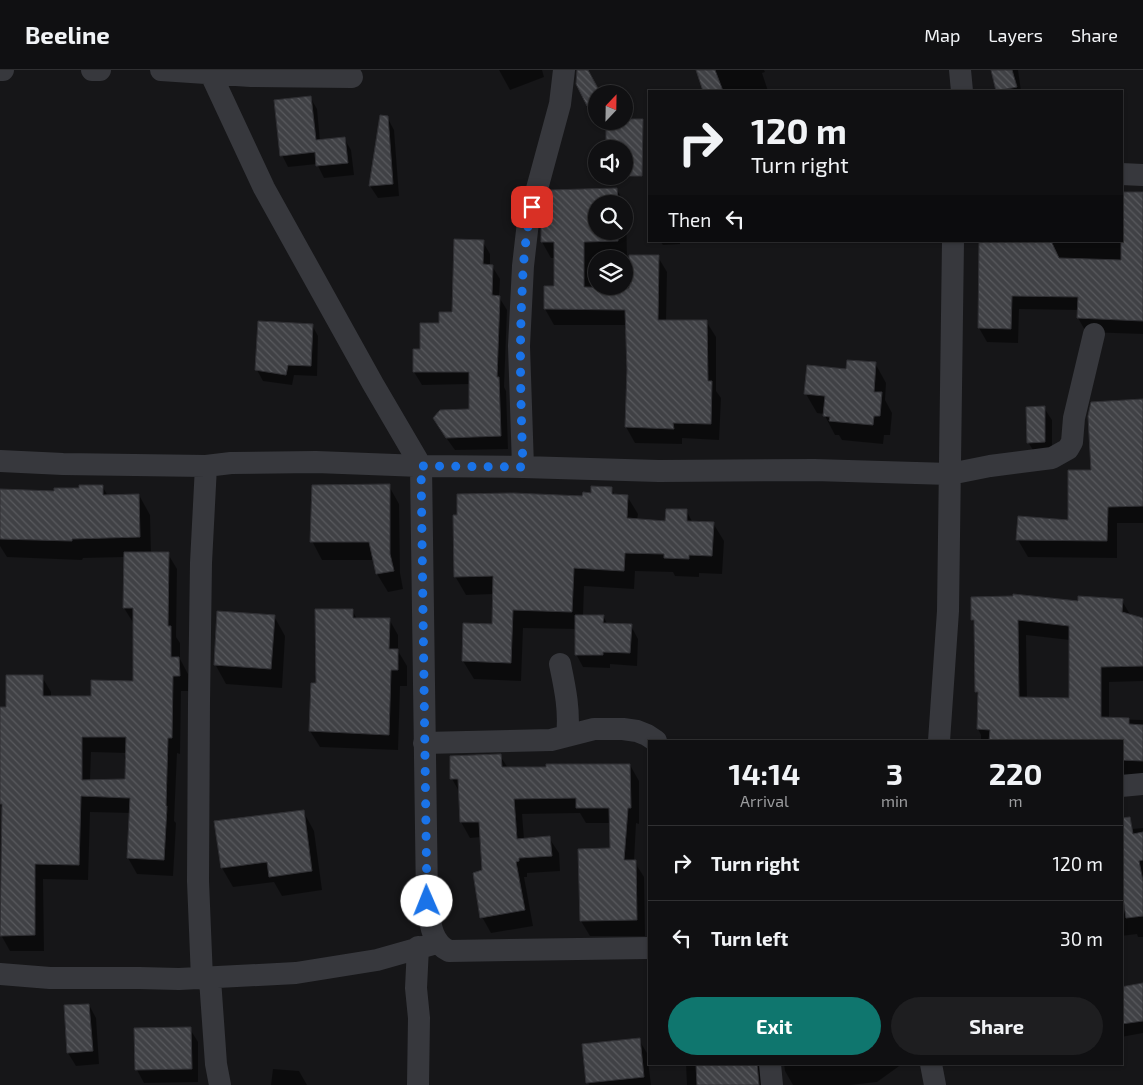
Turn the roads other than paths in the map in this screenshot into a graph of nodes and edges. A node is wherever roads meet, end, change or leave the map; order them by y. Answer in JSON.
{"nodes":[{"id":1,"x":92,"y":70,"type":"edge"},
{"id":2,"x":100,"y":70,"type":"edge"},
{"id":3,"x":161,"y":70,"type":"edge"},
{"id":4,"x":564,"y":70,"type":"edge"},
{"id":5,"x":960,"y":70,"type":"edge"},
{"id":6,"x":209,"y":71,"type":"edge"},
{"id":7,"x":352,"y":77,"type":"dead end"},
{"id":8,"x":962,"y":90,"type":"edge"},
{"id":9,"x":1123,"y":174,"type":"edge"},
{"id":10,"x":1143,"y":175,"type":"edge"},
{"id":11,"x":953,"y":242,"type":"edge"},
{"id":12,"x":1094,"y":334,"type":"dead end"},
{"id":13,"x":0,"y":461,"type":"edge"},
{"id":14,"x":206,"y":466,"type":"junction"},
{"id":15,"x":421,"y":466,"type":"junction"},
{"id":16,"x":523,"y":467,"type":"junction"},
{"id":17,"x":950,"y":474,"type":"junction"},
{"id":18,"x":560,"y":664,"type":"dead end"},
{"id":19,"x":567,"y":736,"type":"junction"},
{"id":20,"x":655,"y":740,"type":"edge"},
{"id":21,"x":939,"y":740,"type":"edge"},
{"id":22,"x":424,"y":743,"type":"junction"},
{"id":23,"x":1143,"y":784,"type":"edge"},
{"id":24,"x":1123,"y":786,"type":"edge"},
{"id":25,"x":428,"y":945,"type":"junction"},
{"id":26,"x":648,"y":948,"type":"edge"},
{"id":27,"x":0,"y":974,"type":"edge"},
{"id":28,"x":206,"y":979,"type":"junction"},
{"id":29,"x":770,"y":1065,"type":"edge"},
{"id":30,"x":931,"y":1065,"type":"edge"},
{"id":31,"x":220,"y":1085,"type":"edge"},
{"id":32,"x":418,"y":1085,"type":"edge"},
{"id":33,"x":772,"y":1085,"type":"edge"},
{"id":34,"x":935,"y":1085,"type":"edge"}],
"edges":[{"from":1,"to":2,"type":"street"},
{"from":3,"to":6,"type":"street"},
{"from":4,"to":16,"type":"street"},
{"from":5,"to":8,"type":"street"},
{"from":6,"to":7,"type":"street"},
{"from":6,"to":15,"type":"street"},
{"from":9,"to":10,"type":"street"},
{"from":11,"to":17,"type":"street"},
{"from":12,"to":17,"type":"street"},
{"from":13,"to":14,"type":"street"},
{"from":14,"to":15,"type":"street"},
{"from":14,"to":28,"type":"street"},
{"from":15,"to":16,"type":"street"},
{"from":15,"to":22,"type":"street"},
{"from":16,"to":17,"type":"street"},
{"from":17,"to":21,"type":"street"},
{"from":18,"to":19,"type":"street"},
{"from":19,"to":20,"type":"street"},
{"from":19,"to":22,"type":"street"},
{"from":22,"to":25,"type":"street"},
{"from":23,"to":24,"type":"street"},
{"from":25,"to":26,"type":"street"},
{"from":25,"to":28,"type":"street"},
{"from":25,"to":32,"type":"street"},
{"from":27,"to":28,"type":"street"},
{"from":28,"to":31,"type":"street"},
{"from":29,"to":33,"type":"street"},
{"from":30,"to":34,"type":"street"}]}
